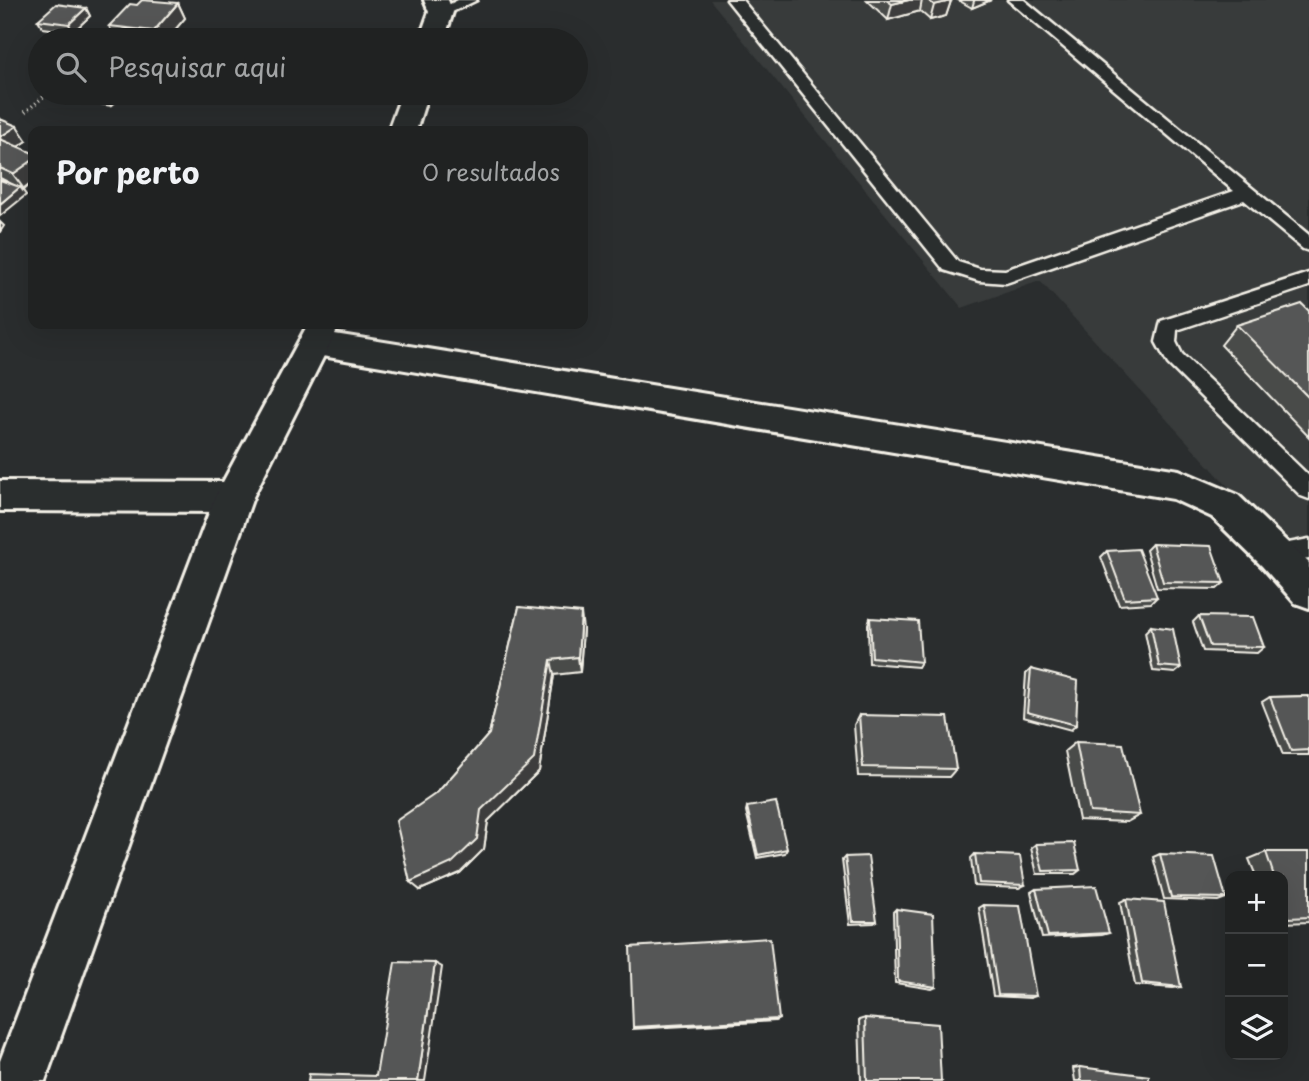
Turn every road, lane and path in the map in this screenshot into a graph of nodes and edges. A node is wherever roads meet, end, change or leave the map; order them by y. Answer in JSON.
{"nodes":[{"id":1,"x":470,"y":0,"type":"edge"},
{"id":2,"x":734,"y":0,"type":"edge"},
{"id":3,"x":1015,"y":0,"type":"edge"},
{"id":4,"x":439,"y":6,"type":"edge"},
{"id":5,"x":121,"y":22,"type":"edge"},
{"id":6,"x":115,"y":28,"type":"edge"},
{"id":7,"x":434,"y":28,"type":"edge"},
{"id":8,"x":33,"y":105,"type":"edge"},
{"id":9,"x":411,"y":105,"type":"edge"},
{"id":10,"x":25,"y":112,"type":"dead end"},
{"id":11,"x":404,"y":126,"type":"edge"},
{"id":12,"x":1247,"y":193,"type":"junction"},
{"id":13,"x":1309,"y":245,"type":"edge"},
{"id":14,"x":1309,"y":279,"type":"edge"},
{"id":15,"x":320,"y":333,"type":"edge"},
{"id":16,"x":1309,"y":490,"type":"edge"},
{"id":17,"x":0,"y":496,"type":"edge"},
{"id":18,"x":234,"y":498,"type":"junction"},
{"id":19,"x":1293,"y":551,"type":"edge"},
{"id":20,"x":1309,"y":591,"type":"edge"},
{"id":21,"x":19,"y":1081,"type":"edge"}],
"edges":[{"from":1,"to":4,"type":"lane"},
{"from":2,"to":12,"type":"lane"},
{"from":3,"to":12,"type":"lane"},
{"from":4,"to":7,"type":"street"},
{"from":5,"to":6,"type":"path"},
{"from":8,"to":10,"type":"path"},
{"from":9,"to":11,"type":"street"},
{"from":12,"to":13,"type":"lane"},
{"from":14,"to":16,"type":"lane"},
{"from":15,"to":18,"type":"street"},
{"from":15,"to":19,"type":"street"},
{"from":17,"to":18,"type":"street"},
{"from":18,"to":21,"type":"street"},
{"from":19,"to":20,"type":"street"}]}
